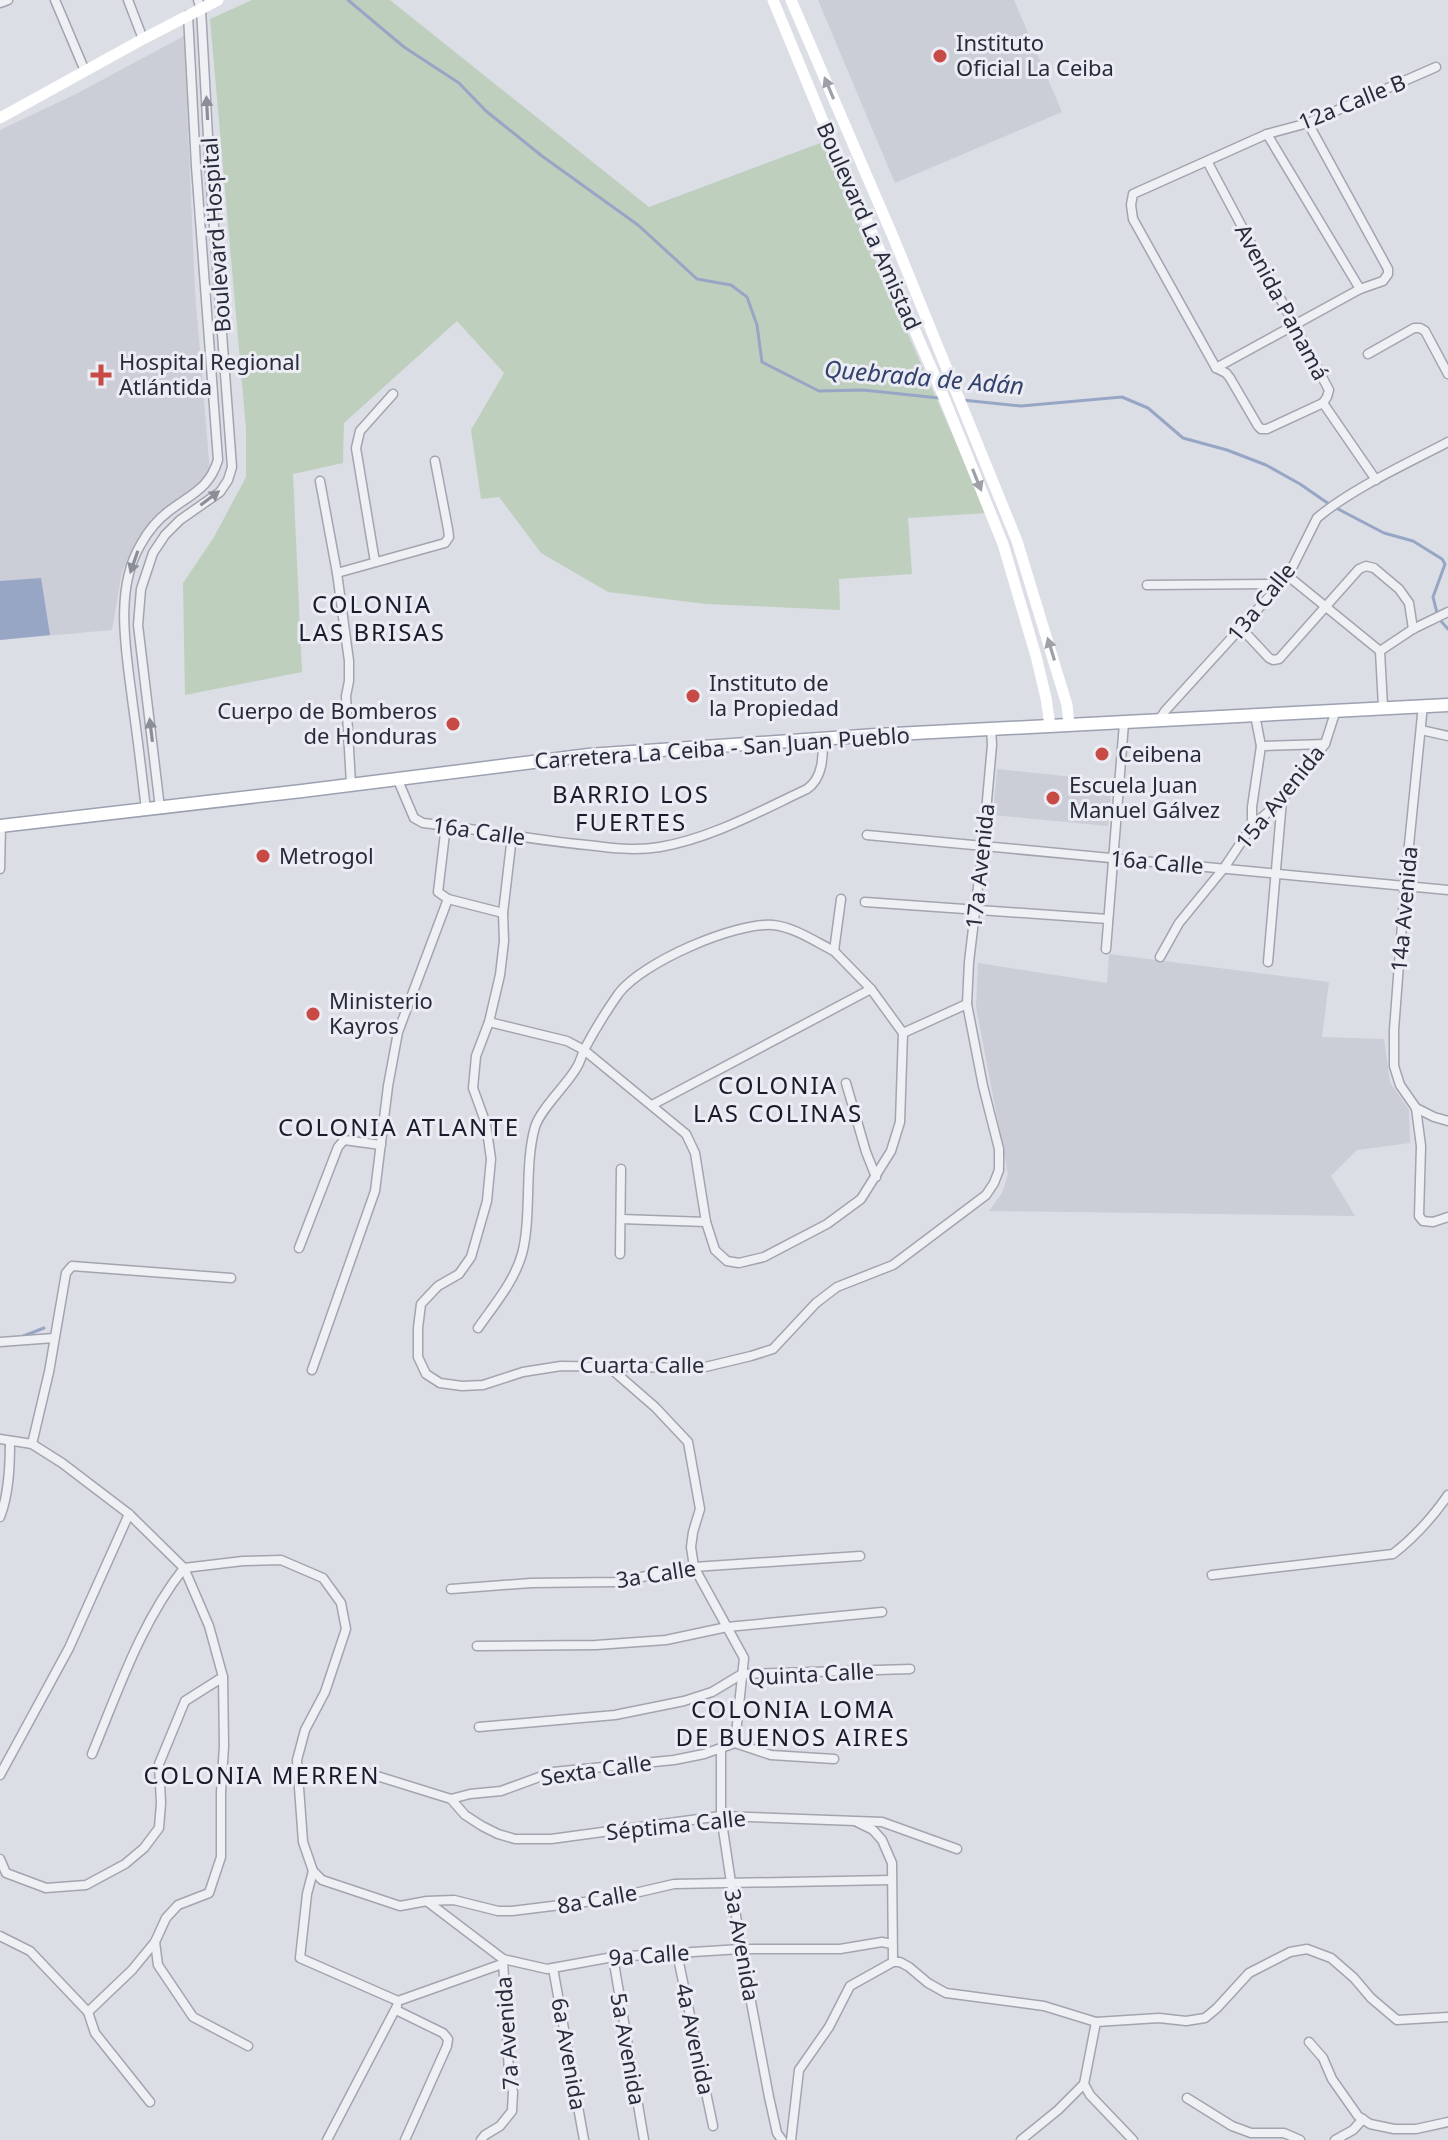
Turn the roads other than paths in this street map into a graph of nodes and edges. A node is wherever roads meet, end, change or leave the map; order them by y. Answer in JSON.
{"nodes":[{"id":1,"x":8,"y":0,"type":"edge"},
{"id":2,"x":55,"y":0,"type":"edge"},
{"id":3,"x":128,"y":0,"type":"edge"},
{"id":4,"x":218,"y":0,"type":"edge"},
{"id":5,"x":773,"y":0,"type":"edge"},
{"id":6,"x":791,"y":0,"type":"edge"},
{"id":7,"x":0,"y":3,"type":"edge"},
{"id":8,"x":200,"y":4,"type":"edge"},
{"id":9,"x":188,"y":15,"type":"junction"},
{"id":10,"x":143,"y":39,"type":"junction"},
{"id":11,"x":1436,"y":67,"type":"dead end"},
{"id":12,"x":85,"y":71,"type":"junction"},
{"id":13,"x":0,"y":118,"type":"edge"},
{"id":14,"x":1308,"y":123,"type":"junction"},
{"id":15,"x":1267,"y":134,"type":"junction"},
{"id":16,"x":1207,"y":161,"type":"junction"},
{"id":17,"x":1360,"y":289,"type":"junction"},
{"id":18,"x":1295,"y":324,"type":"junction"},
{"id":19,"x":1368,"y":354,"type":"dead end"},
{"id":20,"x":1216,"y":368,"type":"junction"},
{"id":21,"x":1448,"y":374,"type":"edge"},
{"id":22,"x":393,"y":394,"type":"dead end"},
{"id":23,"x":1323,"y":403,"type":"junction"},
{"id":24,"x":1448,"y":442,"type":"edge"},
{"id":25,"x":435,"y":461,"type":"dead end"},
{"id":26,"x":1376,"y":480,"type":"junction"},
{"id":27,"x":320,"y":481,"type":"dead end"},
{"id":28,"x":375,"y":562,"type":"junction"},
{"id":29,"x":337,"y":573,"type":"junction"},
{"id":30,"x":1288,"y":576,"type":"junction"},
{"id":31,"x":1280,"y":584,"type":"junction"},
{"id":32,"x":1147,"y":585,"type":"dead end"},
{"id":33,"x":1326,"y":607,"type":"junction"},
{"id":34,"x":1448,"y":612,"type":"edge"},
{"id":35,"x":1241,"y":628,"type":"junction"},
{"id":36,"x":1413,"y":629,"type":"junction"},
{"id":37,"x":1380,"y":651,"type":"junction"},
{"id":38,"x":1423,"y":705,"type":"junction"},
{"id":39,"x":1448,"y":705,"type":"edge"},
{"id":40,"x":1383,"y":707,"type":"junction"},
{"id":41,"x":1336,"y":710,"type":"junction"},
{"id":42,"x":1255,"y":715,"type":"junction"},
{"id":43,"x":1159,"y":721,"type":"junction"},
{"id":44,"x":1124,"y":723,"type":"junction"},
{"id":45,"x":1069,"y":725,"type":"junction"},
{"id":46,"x":1050,"y":726,"type":"junction"},
{"id":47,"x":991,"y":728,"type":"junction"},
{"id":48,"x":1421,"y":730,"type":"junction"},
{"id":49,"x":1448,"y":736,"type":"edge"},
{"id":50,"x":823,"y":738,"type":"junction"},
{"id":51,"x":1325,"y":744,"type":"junction"},
{"id":52,"x":1261,"y":746,"type":"junction"},
{"id":53,"x":397,"y":778,"type":"junction"},
{"id":54,"x":351,"y":784,"type":"junction"},
{"id":55,"x":1282,"y":800,"type":"junction"},
{"id":56,"x":153,"y":809,"type":"junction"},
{"id":57,"x":446,"y":825,"type":"junction"},
{"id":58,"x":0,"y":826,"type":"edge"},
{"id":59,"x":1252,"y":826,"type":"junction"},
{"id":60,"x":867,"y":835,"type":"dead end"},
{"id":61,"x":512,"y":836,"type":"junction"},
{"id":62,"x":983,"y":845,"type":"junction"},
{"id":63,"x":1114,"y":858,"type":"junction"},
{"id":64,"x":1224,"y":868,"type":"junction"},
{"id":65,"x":0,"y":869,"type":"edge"},
{"id":66,"x":1276,"y":874,"type":"junction"},
{"id":67,"x":1405,"y":885,"type":"junction"},
{"id":68,"x":1448,"y":890,"type":"edge"},
{"id":69,"x":448,"y":899,"type":"junction"},
{"id":70,"x":841,"y":899,"type":"dead end"},
{"id":71,"x":865,"y":902,"type":"dead end"},
{"id":72,"x":975,"y":910,"type":"junction"},
{"id":73,"x":503,"y":913,"type":"junction"},
{"id":74,"x":1108,"y":919,"type":"junction"},
{"id":75,"x":1106,"y":949,"type":"dead end"},
{"id":76,"x":834,"y":951,"type":"junction"},
{"id":77,"x":1160,"y":957,"type":"dead end"},
{"id":78,"x":1268,"y":962,"type":"dead end"},
{"id":79,"x":871,"y":989,"type":"junction"},
{"id":80,"x":967,"y":1004,"type":"junction"},
{"id":81,"x":489,"y":1022,"type":"junction"},
{"id":82,"x":903,"y":1033,"type":"junction"},
{"id":83,"x":584,"y":1050,"type":"junction"},
{"id":84,"x":846,"y":1083,"type":"dead end"},
{"id":85,"x":652,"y":1105,"type":"junction"},
{"id":86,"x":1416,"y":1108,"type":"junction"},
{"id":87,"x":1448,"y":1121,"type":"edge"},
{"id":88,"x":381,"y":1145,"type":"junction"},
{"id":89,"x":621,"y":1169,"type":"dead end"},
{"id":90,"x":876,"y":1177,"type":"junction"},
{"id":91,"x":994,"y":1183,"type":"joint"},
{"id":92,"x":1448,"y":1217,"type":"edge"},
{"id":93,"x":621,"y":1219,"type":"junction"},
{"id":94,"x":706,"y":1222,"type":"junction"},
{"id":95,"x":299,"y":1248,"type":"dead end"},
{"id":96,"x":620,"y":1254,"type":"dead end"},
{"id":97,"x":231,"y":1278,"type":"dead end"},
{"id":98,"x":478,"y":1328,"type":"dead end"},
{"id":99,"x":54,"y":1338,"type":"junction"},
{"id":100,"x":0,"y":1342,"type":"edge"},
{"id":101,"x":609,"y":1367,"type":"junction"},
{"id":102,"x":312,"y":1370,"type":"dead end"},
{"id":103,"x":0,"y":1439,"type":"edge"},
{"id":104,"x":10,"y":1441,"type":"junction"},
{"id":105,"x":32,"y":1444,"type":"junction"},
{"id":106,"x":1448,"y":1495,"type":"edge"},
{"id":107,"x":129,"y":1514,"type":"junction"},
{"id":108,"x":0,"y":1517,"type":"edge"},
{"id":109,"x":860,"y":1556,"type":"dead end"},
{"id":110,"x":694,"y":1567,"type":"junction"},
{"id":111,"x":184,"y":1568,"type":"junction"},
{"id":112,"x":1212,"y":1575,"type":"dead end"},
{"id":113,"x":451,"y":1589,"type":"dead end"},
{"id":114,"x":882,"y":1612,"type":"dead end"},
{"id":115,"x":727,"y":1627,"type":"junction"},
{"id":116,"x":477,"y":1646,"type":"dead end"},
{"id":117,"x":910,"y":1669,"type":"dead end"},
{"id":118,"x":742,"y":1674,"type":"junction"},
{"id":119,"x":223,"y":1677,"type":"junction"},
{"id":120,"x":479,"y":1727,"type":"dead end"},
{"id":121,"x":735,"y":1743,"type":"junction"},
{"id":122,"x":721,"y":1748,"type":"junction"},
{"id":123,"x":92,"y":1754,"type":"dead end"},
{"id":124,"x":834,"y":1759,"type":"dead end"},
{"id":125,"x":361,"y":1771,"type":"dead end"},
{"id":126,"x":0,"y":1775,"type":"edge"},
{"id":127,"x":451,"y":1799,"type":"junction"},
{"id":128,"x":721,"y":1816,"type":"junction"},
{"id":129,"x":853,"y":1820,"type":"junction"},
{"id":130,"x":957,"y":1849,"type":"dead end"},
{"id":131,"x":0,"y":1859,"type":"edge"},
{"id":132,"x":313,"y":1871,"type":"junction"},
{"id":133,"x":3,"y":1874,"type":"edge"},
{"id":134,"x":891,"y":1880,"type":"junction"},
{"id":135,"x":731,"y":1882,"type":"junction"},
{"id":136,"x":427,"y":1901,"type":"junction"},
{"id":137,"x":0,"y":1936,"type":"edge"},
{"id":138,"x":155,"y":1942,"type":"junction"},
{"id":139,"x":892,"y":1944,"type":"junction"},
{"id":140,"x":741,"y":1949,"type":"junction"},
{"id":141,"x":677,"y":1953,"type":"junction"},
{"id":142,"x":613,"y":1957,"type":"junction"},
{"id":143,"x":502,"y":1961,"type":"junction"},
{"id":144,"x":893,"y":1962,"type":"junction"},
{"id":145,"x":553,"y":1968,"type":"junction"},
{"id":146,"x":397,"y":2006,"type":"junction"},
{"id":147,"x":88,"y":2012,"type":"junction"},
{"id":148,"x":1448,"y":2017,"type":"edge"},
{"id":149,"x":1096,"y":2022,"type":"junction"},
{"id":150,"x":1309,"y":2042,"type":"dead end"},
{"id":151,"x":248,"y":2046,"type":"dead end"},
{"id":152,"x":1084,"y":2084,"type":"junction"},
{"id":153,"x":1187,"y":2098,"type":"dead end"},
{"id":154,"x":150,"y":2102,"type":"dead end"},
{"id":155,"x":1363,"y":2119,"type":"junction"},
{"id":156,"x":1448,"y":2122,"type":"edge"},
{"id":157,"x":713,"y":2126,"type":"dead end"},
{"id":158,"x":327,"y":2140,"type":"edge"},
{"id":159,"x":405,"y":2140,"type":"edge"},
{"id":160,"x":481,"y":2140,"type":"edge"},
{"id":161,"x":584,"y":2140,"type":"edge"},
{"id":162,"x":644,"y":2140,"type":"edge"},
{"id":163,"x":782,"y":2140,"type":"edge"},
{"id":164,"x":791,"y":2140,"type":"edge"},
{"id":165,"x":1021,"y":2140,"type":"edge"},
{"id":166,"x":1133,"y":2140,"type":"edge"},
{"id":167,"x":1300,"y":2140,"type":"edge"},
{"id":168,"x":1335,"y":2140,"type":"edge"}],
"edges":[{"from":1,"to":7,"type":"street"},
{"from":2,"to":12,"type":"street"},
{"from":3,"to":10,"type":"street"},
{"from":4,"to":8,"type":"street"},
{"from":5,"to":46,"type":"street","name":"Boulevard La Amistad","one_way":true},
{"from":45,"to":6,"type":"street","name":"Boulevard La Amistad","one_way":true},
{"from":8,"to":9,"type":"street"},
{"from":56,"to":8,"type":"street","name":"Boulevard Hospital","one_way":true},
{"from":9,"to":10,"type":"street"},
{"from":9,"to":56,"type":"street","name":"Boulevard Hospital","one_way":true},
{"from":10,"to":12,"type":"street"},
{"from":11,"to":14,"type":"street","name":"12a Calle B"},
{"from":12,"to":13,"type":"street"},
{"from":14,"to":15,"type":"street","name":"12a Calle B"},
{"from":14,"to":17,"type":"street"},
{"from":15,"to":16,"type":"street","name":"12a Calle B"},
{"from":15,"to":17,"type":"street"},
{"from":16,"to":18,"type":"street","name":"Avenida Panamá"},
{"from":16,"to":20,"type":"street","name":"12a Calle B"},
{"from":17,"to":18,"type":"street"},
{"from":18,"to":20,"type":"street"},
{"from":18,"to":23,"type":"street","name":"Avenida Panamá"},
{"from":19,"to":21,"type":"street"},
{"from":20,"to":23,"type":"street"},
{"from":22,"to":28,"type":"street"},
{"from":23,"to":26,"type":"street","name":"Avenida Panamá"},
{"from":24,"to":26,"type":"street","name":"13a Calle"},
{"from":25,"to":28,"type":"street"},
{"from":26,"to":30,"type":"street","name":"13a Calle"},
{"from":27,"to":29,"type":"street"},
{"from":28,"to":29,"type":"street"},
{"from":29,"to":54,"type":"street"},
{"from":30,"to":31,"type":"street","name":"13a Calle"},
{"from":30,"to":33,"type":"street"},
{"from":31,"to":32,"type":"street"},
{"from":31,"to":35,"type":"street","name":"13a Calle"},
{"from":33,"to":35,"type":"street"},
{"from":33,"to":36,"type":"street"},
{"from":33,"to":37,"type":"street"},
{"from":34,"to":36,"type":"street"},
{"from":35,"to":43,"type":"street","name":"13a Calle"},
{"from":36,"to":37,"type":"street"},
{"from":37,"to":40,"type":"street"},
{"from":38,"to":39,"type":"main road","name":"Carretera La Ceiba - San Juan Pueblo"},
{"from":38,"to":40,"type":"main road","name":"Carretera La Ceiba - San Juan Pueblo"},
{"from":38,"to":48,"type":"street","name":"14a Avenida"},
{"from":40,"to":41,"type":"main road","name":"Carretera La Ceiba - San Juan Pueblo"},
{"from":41,"to":42,"type":"main road","name":"Carretera La Ceiba - San Juan Pueblo"},
{"from":41,"to":51,"type":"street","name":"15a Avenida"},
{"from":42,"to":43,"type":"main road","name":"Carretera La Ceiba - San Juan Pueblo"},
{"from":42,"to":52,"type":"street"},
{"from":43,"to":44,"type":"main road","name":"Carretera La Ceiba - San Juan Pueblo"},
{"from":44,"to":45,"type":"main road","name":"Carretera La Ceiba - San Juan Pueblo"},
{"from":44,"to":63,"type":"street"},
{"from":45,"to":46,"type":"main road","name":"Carretera La Ceiba - San Juan Pueblo"},
{"from":46,"to":47,"type":"main road","name":"Carretera La Ceiba - San Juan Pueblo"},
{"from":47,"to":50,"type":"main road","name":"Carretera La Ceiba - San Juan Pueblo"},
{"from":47,"to":62,"type":"street","name":"17a Avenida"},
{"from":48,"to":49,"type":"street"},
{"from":48,"to":67,"type":"street","name":"14a Avenida"},
{"from":50,"to":53,"type":"main road","name":"Carretera La Ceiba - San Juan Pueblo"},
{"from":50,"to":61,"type":"street","name":"16a Calle"},
{"from":51,"to":52,"type":"street"},
{"from":51,"to":55,"type":"street","name":"15a Avenida"},
{"from":52,"to":59,"type":"street"},
{"from":53,"to":54,"type":"main road","name":"Carretera La Ceiba - San Juan Pueblo"},
{"from":53,"to":57,"type":"street","name":"16a Calle"},
{"from":54,"to":56,"type":"main road","name":"Carretera La Ceiba - San Juan Pueblo"},
{"from":55,"to":59,"type":"street","name":"15a Avenida"},
{"from":55,"to":66,"type":"street"},
{"from":56,"to":58,"type":"main road","name":"Carretera La Ceiba - San Juan Pueblo"},
{"from":57,"to":61,"type":"street","name":"16a Calle"},
{"from":57,"to":69,"type":"street"},
{"from":58,"to":65,"type":"street"},
{"from":59,"to":64,"type":"street","name":"15a Avenida"},
{"from":60,"to":62,"type":"street","name":"16a Calle"},
{"from":61,"to":73,"type":"street"},
{"from":62,"to":63,"type":"street","name":"16a Calle"},
{"from":62,"to":72,"type":"street","name":"17a Avenida"},
{"from":63,"to":64,"type":"street","name":"16a Calle"},
{"from":63,"to":74,"type":"street"},
{"from":64,"to":66,"type":"street","name":"16a Calle"},
{"from":64,"to":77,"type":"street","name":"15a Avenida"},
{"from":66,"to":67,"type":"street","name":"16a Calle"},
{"from":66,"to":78,"type":"street"},
{"from":67,"to":68,"type":"street","name":"16a Calle"},
{"from":67,"to":86,"type":"street","name":"14a Avenida"},
{"from":69,"to":73,"type":"street"},
{"from":69,"to":88,"type":"street"},
{"from":70,"to":76,"type":"street"},
{"from":71,"to":72,"type":"street"},
{"from":72,"to":74,"type":"street"},
{"from":72,"to":80,"type":"street","name":"17a Avenida"},
{"from":73,"to":81,"type":"street"},
{"from":74,"to":75,"type":"street"},
{"from":76,"to":79,"type":"street"},
{"from":76,"to":83,"type":"street"},
{"from":79,"to":82,"type":"street"},
{"from":79,"to":85,"type":"street"},
{"from":80,"to":82,"type":"street"},
{"from":80,"to":91,"type":"street","name":"17a Avenida"},
{"from":81,"to":83,"type":"street"},
{"from":81,"to":101,"type":"street","name":"Cuarta Calle"},
{"from":82,"to":90,"type":"street"},
{"from":83,"to":85,"type":"street"},
{"from":83,"to":98,"type":"street"},
{"from":84,"to":90,"type":"street"},
{"from":85,"to":94,"type":"street"},
{"from":86,"to":87,"type":"street"},
{"from":86,"to":92,"type":"street"},
{"from":88,"to":95,"type":"street"},
{"from":88,"to":102,"type":"street"},
{"from":89,"to":93,"type":"street"},
{"from":90,"to":94,"type":"street"},
{"from":91,"to":101,"type":"street","name":"Cuarta Calle"},
{"from":93,"to":94,"type":"street"},
{"from":93,"to":96,"type":"street"},
{"from":97,"to":99,"type":"street"},
{"from":99,"to":100,"type":"street"},
{"from":99,"to":105,"type":"street"},
{"from":101,"to":110,"type":"street"},
{"from":103,"to":104,"type":"street"},
{"from":104,"to":105,"type":"street"},
{"from":104,"to":108,"type":"street"},
{"from":105,"to":107,"type":"street"},
{"from":106,"to":112,"type":"street"},
{"from":107,"to":111,"type":"street"},
{"from":107,"to":126,"type":"street"},
{"from":109,"to":110,"type":"street","name":"3a Calle"},
{"from":110,"to":113,"type":"street","name":"3a Calle"},
{"from":110,"to":115,"type":"street"},
{"from":111,"to":119,"type":"street"},
{"from":111,"to":123,"type":"street"},
{"from":111,"to":132,"type":"street"},
{"from":114,"to":115,"type":"street"},
{"from":115,"to":116,"type":"street"},
{"from":115,"to":118,"type":"street"},
{"from":117,"to":118,"type":"street","name":"Quinta Calle"},
{"from":118,"to":120,"type":"street","name":"Quinta Calle"},
{"from":118,"to":121,"type":"street"},
{"from":119,"to":133,"type":"street"},
{"from":119,"to":138,"type":"street"},
{"from":121,"to":122,"type":"street","name":"Sexta Calle"},
{"from":121,"to":124,"type":"street"},
{"from":122,"to":127,"type":"street","name":"Sexta Calle"},
{"from":122,"to":128,"type":"street","name":"3a Avenida"},
{"from":125,"to":127,"type":"street","name":"Sexta Calle"},
{"from":127,"to":128,"type":"street","name":"Séptima Calle"},
{"from":128,"to":129,"type":"street","name":"Séptima Calle"},
{"from":128,"to":135,"type":"street","name":"3a Avenida"},
{"from":129,"to":130,"type":"street","name":"Séptima Calle"},
{"from":129,"to":134,"type":"street"},
{"from":131,"to":133,"type":"street"},
{"from":132,"to":136,"type":"street","name":"8a Calle"},
{"from":132,"to":146,"type":"street"},
{"from":134,"to":135,"type":"street","name":"8a Calle"},
{"from":134,"to":139,"type":"street"},
{"from":135,"to":136,"type":"street","name":"8a Calle"},
{"from":135,"to":140,"type":"street","name":"3a Avenida"},
{"from":136,"to":143,"type":"street","name":"9a Calle"},
{"from":137,"to":147,"type":"street"},
{"from":138,"to":147,"type":"street"},
{"from":138,"to":151,"type":"street"},
{"from":139,"to":140,"type":"street","name":"9a Calle"},
{"from":139,"to":144,"type":"street"},
{"from":140,"to":141,"type":"street","name":"9a Calle"},
{"from":140,"to":163,"type":"street","name":"3a Avenida"},
{"from":141,"to":142,"type":"street","name":"9a Calle"},
{"from":141,"to":157,"type":"street","name":"4a Avenida"},
{"from":142,"to":145,"type":"street","name":"9a Calle"},
{"from":142,"to":162,"type":"street","name":"5a Avenida"},
{"from":143,"to":145,"type":"street","name":"9a Calle"},
{"from":143,"to":146,"type":"street"},
{"from":143,"to":160,"type":"street","name":"7a Avenida"},
{"from":144,"to":149,"type":"street"},
{"from":144,"to":164,"type":"street"},
{"from":145,"to":161,"type":"street","name":"6a Avenida"},
{"from":146,"to":158,"type":"street"},
{"from":146,"to":159,"type":"street"},
{"from":147,"to":154,"type":"street"},
{"from":148,"to":149,"type":"street"},
{"from":149,"to":152,"type":"street"},
{"from":150,"to":155,"type":"street"},
{"from":152,"to":165,"type":"street"},
{"from":152,"to":166,"type":"street"},
{"from":153,"to":167,"type":"street"},
{"from":155,"to":156,"type":"street"},
{"from":155,"to":168,"type":"street"}]}
